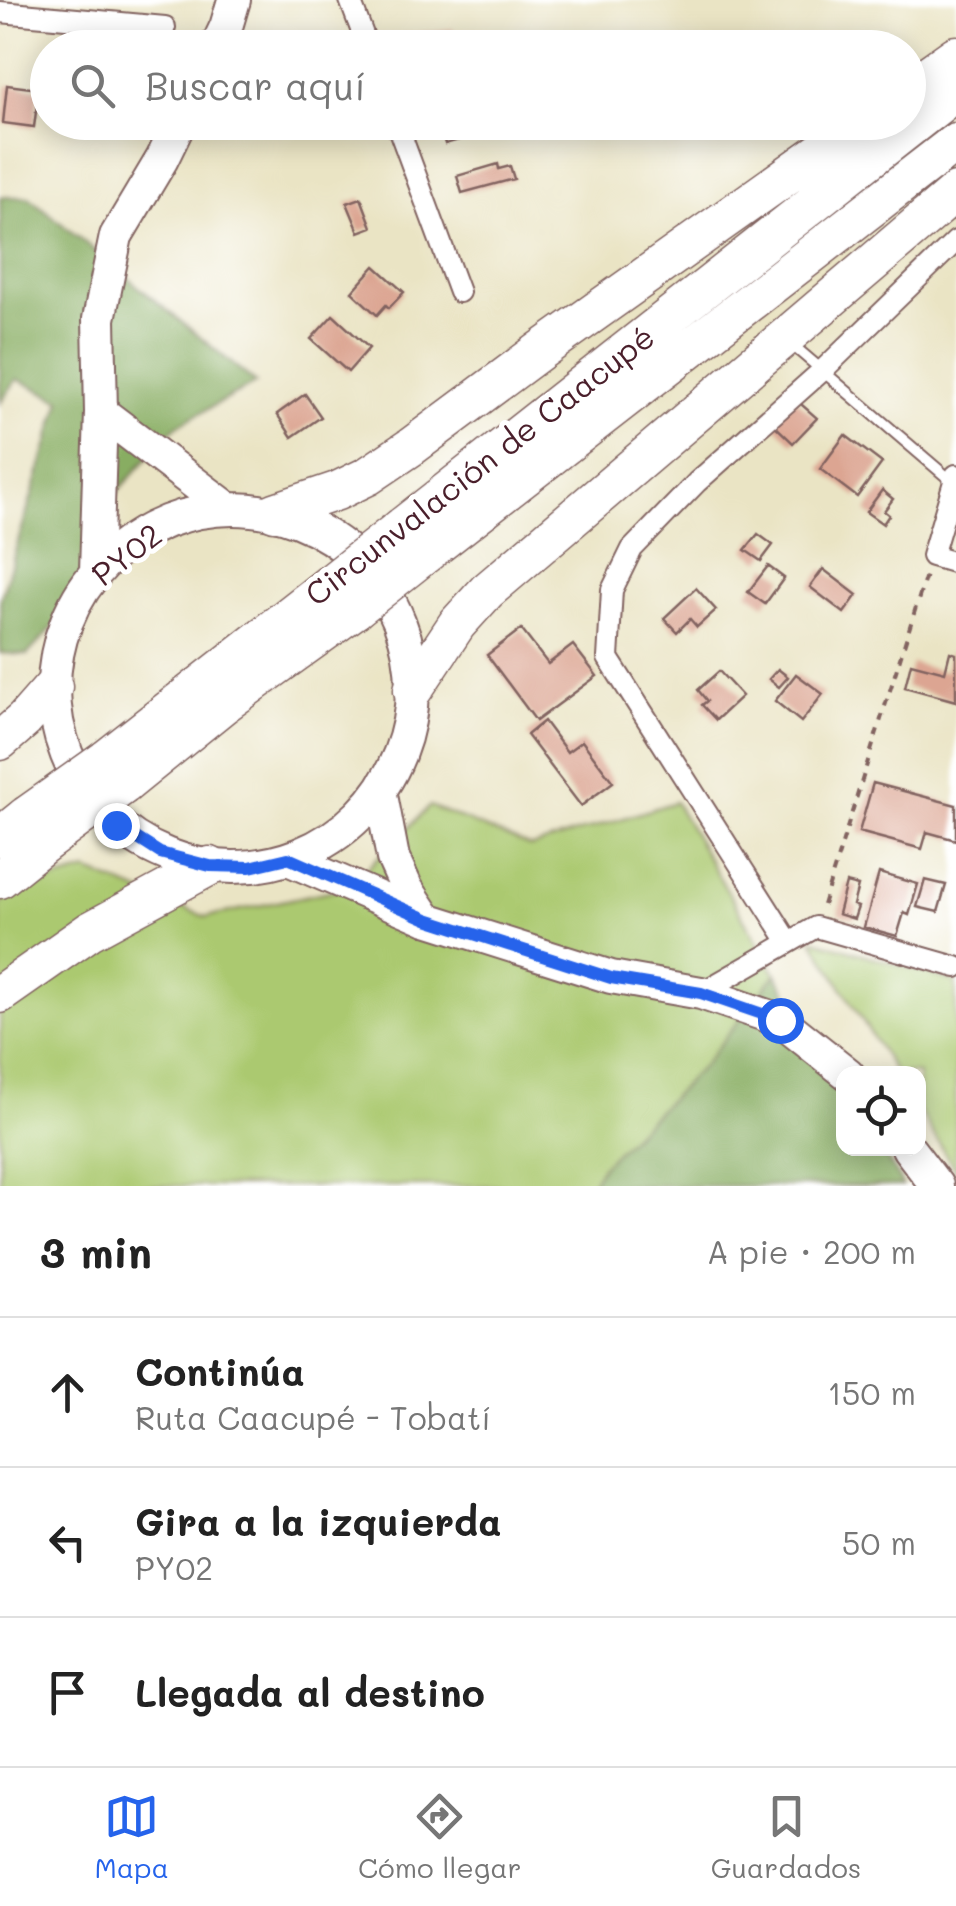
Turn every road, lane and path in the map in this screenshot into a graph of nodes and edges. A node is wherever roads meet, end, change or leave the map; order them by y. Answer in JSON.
{"nodes":[{"id":1,"x":234,"y":0,"type":"edge"},
{"id":2,"x":350,"y":0,"type":"edge"},
{"id":3,"x":0,"y":12,"type":"edge"},
{"id":4,"x":165,"y":27,"type":"dead end"},
{"id":5,"x":225,"y":30,"type":"edge"},
{"id":6,"x":361,"y":30,"type":"edge"},
{"id":7,"x":956,"y":55,"type":"edge"},
{"id":8,"x":926,"y":76,"type":"edge"},
{"id":9,"x":956,"y":91,"type":"edge"},
{"id":10,"x":926,"y":116,"type":"edge"},
{"id":11,"x":171,"y":140,"type":"edge"},
{"id":12,"x":403,"y":140,"type":"edge"},
{"id":13,"x":837,"y":140,"type":"edge"},
{"id":14,"x":897,"y":140,"type":"edge"},
{"id":15,"x":956,"y":142,"type":"edge"},
{"id":16,"x":956,"y":192,"type":"edge"},
{"id":17,"x":956,"y":242,"type":"edge"},
{"id":18,"x":460,"y":292,"type":"dead end"},
{"id":19,"x":786,"y":339,"type":"junction"},
{"id":20,"x":823,"y":370,"type":"junction"},
{"id":21,"x":102,"y":412,"type":"junction"},
{"id":22,"x":955,"y":479,"type":"edge"},
{"id":23,"x":226,"y":508,"type":"junction"},
{"id":24,"x":275,"y":512,"type":"junction"},
{"id":25,"x":416,"y":539,"type":"junction"},
{"id":26,"x":932,"y":556,"type":"junction"},
{"id":27,"x":956,"y":563,"type":"edge"},
{"id":28,"x":96,"y":571,"type":"junction"},
{"id":29,"x":53,"y":687,"type":"junction"},
{"id":30,"x":413,"y":690,"type":"junction"},
{"id":31,"x":0,"y":741,"type":"edge"},
{"id":32,"x":380,"y":790,"type":"junction"},
{"id":33,"x":24,"y":832,"type":"edge"},
{"id":34,"x":288,"y":858,"type":"junction"},
{"id":35,"x":210,"y":866,"type":"junction"},
{"id":36,"x":0,"y":879,"type":"edge"},
{"id":37,"x":427,"y":919,"type":"junction"},
{"id":38,"x":816,"y":927,"type":"junction"},
{"id":39,"x":788,"y":942,"type":"junction"},
{"id":40,"x":956,"y":967,"type":"edge"},
{"id":41,"x":701,"y":993,"type":"junction"},
{"id":42,"x":0,"y":994,"type":"edge"},
{"id":43,"x":838,"y":1066,"type":"edge"},
{"id":44,"x":914,"y":1156,"type":"edge"},
{"id":45,"x":938,"y":1186,"type":"edge"}],
"edges":[{"from":1,"to":5,"type":"main road"},
{"from":2,"to":6,"type":"street"},
{"from":3,"to":4,"type":"street"},
{"from":7,"to":8,"type":"highway"},
{"from":9,"to":10,"type":"highway","name":"Circunvalación de Caacupé"},
{"from":11,"to":21,"type":"main road"},
{"from":12,"to":18,"type":"street"},
{"from":13,"to":24,"type":"highway"},
{"from":14,"to":25,"type":"highway","name":"Circunvalación de Caacupé"},
{"from":15,"to":25,"type":"highway","name":"Circunvalación de Caacupé"},
{"from":16,"to":19,"type":"highway"},
{"from":17,"to":20,"type":"street"},
{"from":19,"to":20,"type":"lane"},
{"from":19,"to":30,"type":"highway"},
{"from":20,"to":22,"type":"lane"},
{"from":20,"to":39,"type":"street"},
{"from":21,"to":23,"type":"main road"},
{"from":21,"to":28,"type":"main road"},
{"from":22,"to":26,"type":"street"},
{"from":23,"to":24,"type":"main road","name":"PY02"},
{"from":23,"to":28,"type":"main road","name":"PY02"},
{"from":24,"to":30,"type":"main road","name":"PY02"},
{"from":25,"to":33,"type":"highway","name":"Circunvalación de Caacupé","bridge":true},
{"from":26,"to":27,"type":"street"},
{"from":26,"to":38,"type":"path"},
{"from":28,"to":29,"type":"main road","name":"PY02"},
{"from":29,"to":31,"type":"highway"},
{"from":29,"to":35,"type":"main road","name":"PY02"},
{"from":30,"to":32,"type":"main road","name":"PY02"},
{"from":32,"to":34,"type":"main road","name":"PY02"},
{"from":32,"to":37,"type":"main road"},
{"from":33,"to":36,"type":"highway","name":"Circunvalación de Caacupé"},
{"from":34,"to":35,"type":"main road","name":"PY02"},
{"from":34,"to":37,"type":"main road"},
{"from":35,"to":42,"type":"highway"},
{"from":37,"to":41,"type":"main road"},
{"from":38,"to":39,"type":"street"},
{"from":38,"to":40,"type":"street"},
{"from":39,"to":41,"type":"street"},
{"from":41,"to":43,"type":"main road"},
{"from":44,"to":45,"type":"main road"}]}
